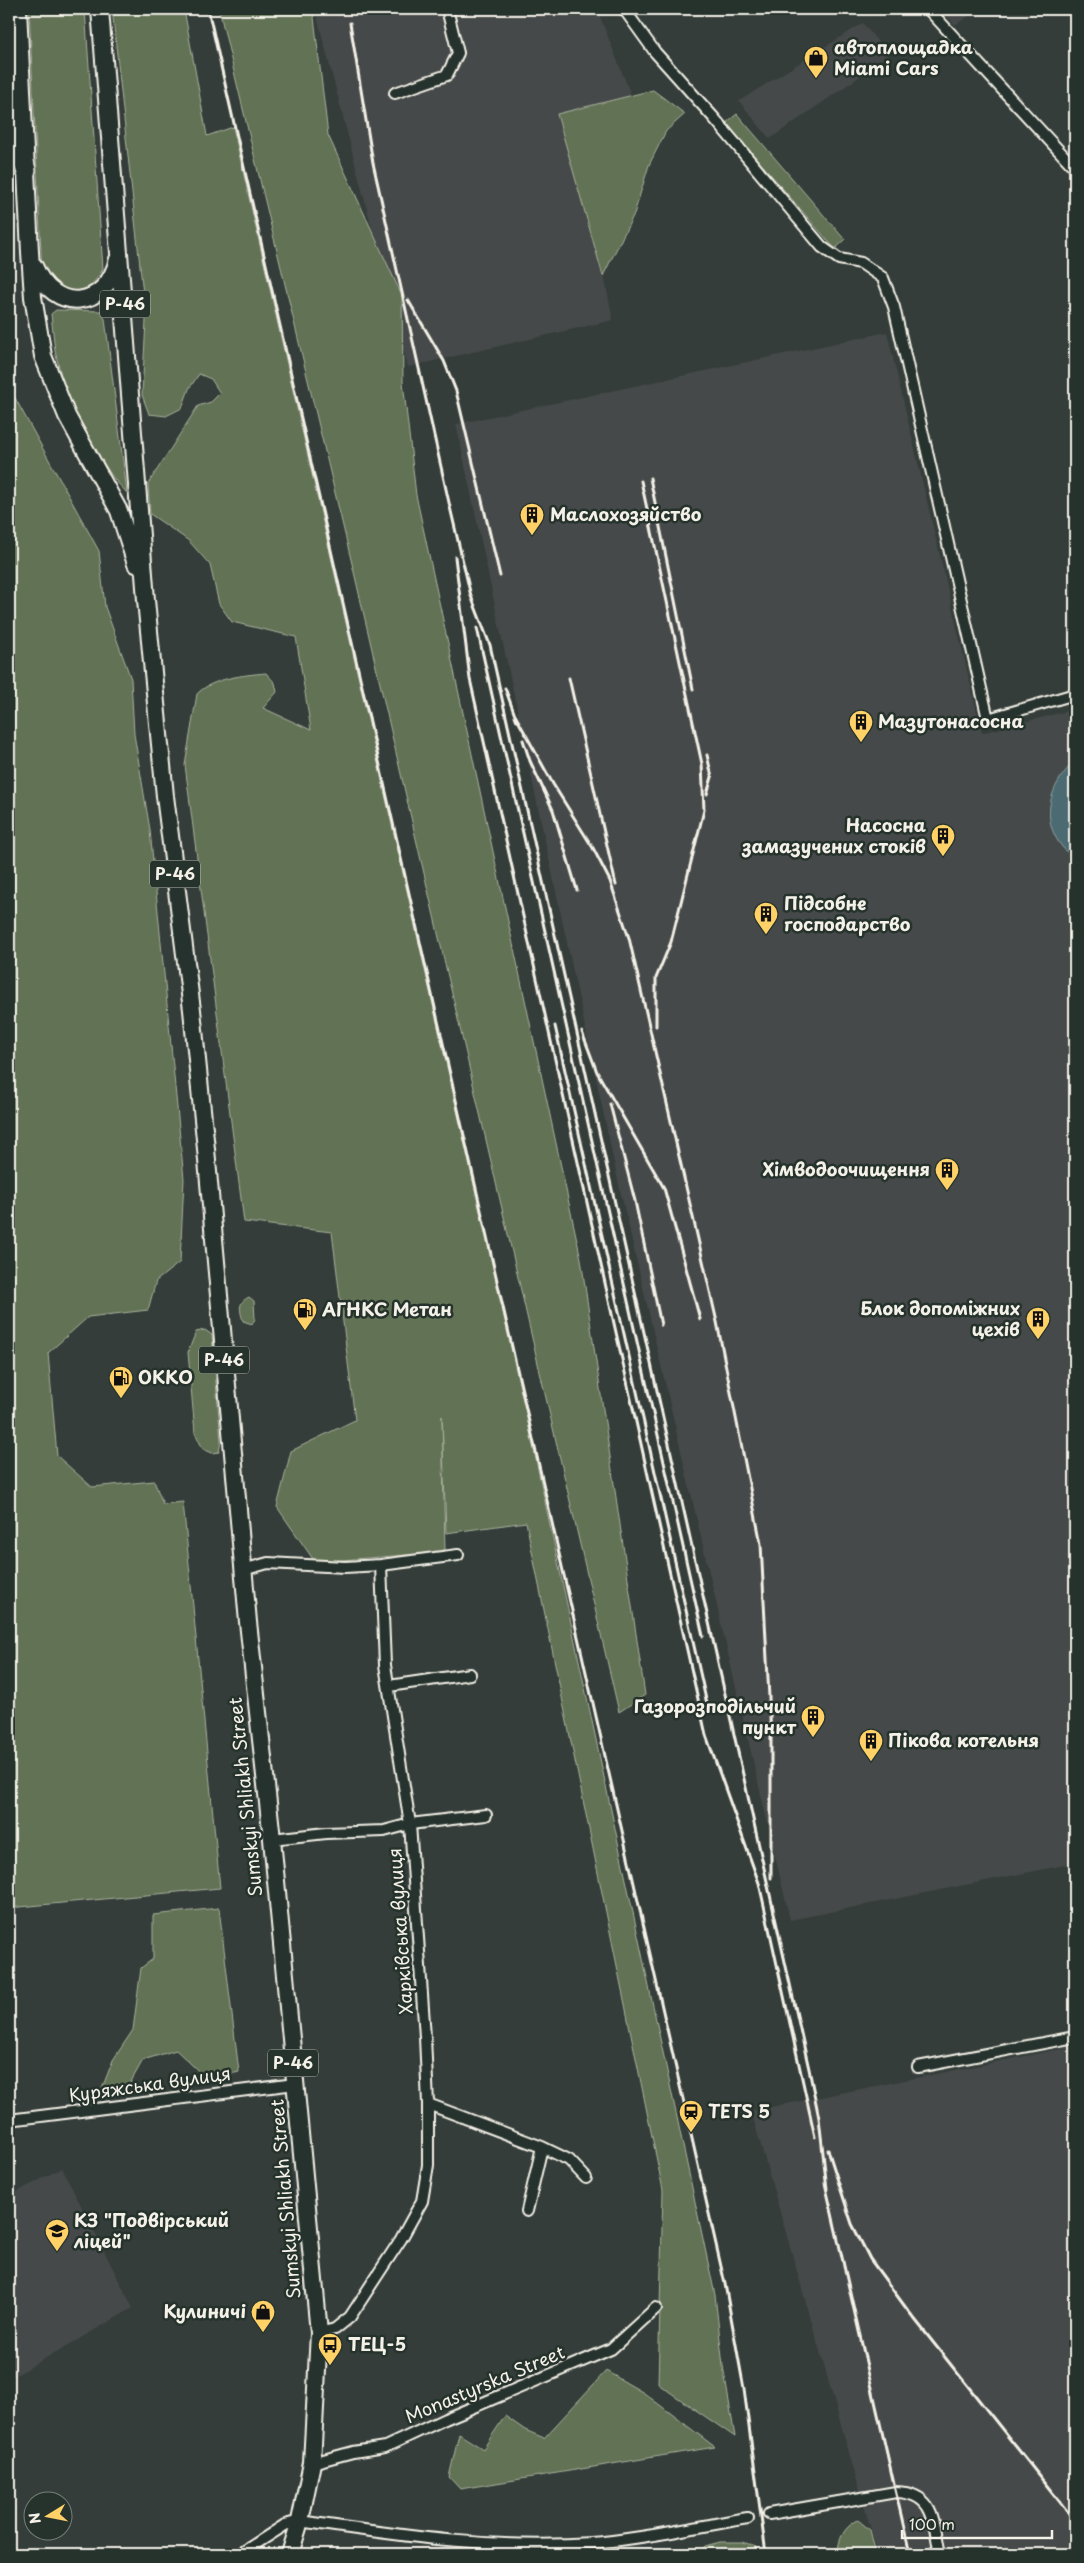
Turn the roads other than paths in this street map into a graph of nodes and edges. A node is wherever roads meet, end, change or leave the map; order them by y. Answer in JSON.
{"nodes":[{"id":1,"x":18,"y":9,"type":"edge"},
{"id":2,"x":100,"y":9,"type":"edge"},
{"id":3,"x":447,"y":9,"type":"edge"},
{"id":4,"x":624,"y":9,"type":"edge"},
{"id":5,"x":928,"y":9,"type":"edge"},
{"id":6,"x":395,"y":93,"type":"dead end"},
{"id":7,"x":9,"y":108,"type":"edge"},
{"id":8,"x":1075,"y":168,"type":"edge"},
{"id":9,"x":26,"y":170,"type":"junction"},
{"id":10,"x":120,"y":240,"type":"junction"},
{"id":11,"x":30,"y":252,"type":"junction"},
{"id":12,"x":146,"y":600,"type":"junction"},
{"id":13,"x":1075,"y":694,"type":"edge"},
{"id":14,"x":458,"y":1555,"type":"dead end"},
{"id":15,"x":381,"y":1565,"type":"junction"},
{"id":16,"x":243,"y":1570,"type":"junction"},
{"id":17,"x":470,"y":1674,"type":"dead end"},
{"id":18,"x":389,"y":1686,"type":"junction"},
{"id":19,"x":486,"y":1815,"type":"dead end"},
{"id":20,"x":410,"y":1824,"type":"junction"},
{"id":21,"x":272,"y":1840,"type":"junction"},
{"id":22,"x":1074,"y":2038,"type":"edge"},
{"id":23,"x":1075,"y":2049,"type":"edge"},
{"id":24,"x":918,"y":2067,"type":"dead end"},
{"id":25,"x":295,"y":2084,"type":"junction"},
{"id":26,"x":428,"y":2104,"type":"junction"},
{"id":27,"x":9,"y":2120,"type":"edge"},
{"id":28,"x":542,"y":2147,"type":"junction"},
{"id":29,"x":586,"y":2178,"type":"dead end"},
{"id":30,"x":527,"y":2211,"type":"dead end"},
{"id":31,"x":656,"y":2308,"type":"dead end"},
{"id":32,"x":319,"y":2333,"type":"junction"},
{"id":33,"x":312,"y":2463,"type":"junction"},
{"id":34,"x":769,"y":2514,"type":"dead end"},
{"id":35,"x":748,"y":2518,"type":"dead end"},
{"id":36,"x":300,"y":2521,"type":"junction"},
{"id":37,"x":240,"y":2554,"type":"edge"},
{"id":38,"x":290,"y":2554,"type":"edge"},
{"id":39,"x":940,"y":2554,"type":"edge"}],
"edges":[{"from":1,"to":9,"type":"main road","number":"Р-46"},
{"from":2,"to":10,"type":"main road","number":"Р-46"},
{"from":3,"to":6,"type":"street"},
{"from":4,"to":13,"type":"street"},
{"from":5,"to":8,"type":"street"},
{"from":7,"to":9,"type":"highway"},
{"from":9,"to":11,"type":"main road","number":"Р-46"},
{"from":10,"to":11,"type":"main road"},
{"from":10,"to":12,"type":"main road","number":"Р-46"},
{"from":11,"to":12,"type":"main road","number":"Р-46"},
{"from":12,"to":16,"type":"main road","number":"Р-46"},
{"from":14,"to":15,"type":"street"},
{"from":15,"to":16,"type":"street"},
{"from":15,"to":18,"type":"street","name":"Харківська вулиця"},
{"from":16,"to":21,"type":"main road","name":"Sumskyi Shliakh Street","number":"Р-46"},
{"from":17,"to":18,"type":"street"},
{"from":18,"to":20,"type":"street","name":"Харківська вулиця"},
{"from":19,"to":20,"type":"street"},
{"from":20,"to":21,"type":"street"},
{"from":20,"to":26,"type":"street","name":"Харківська вулиця"},
{"from":21,"to":25,"type":"main road","name":"Sumskyi Shliakh Street","number":"Р-46"},
{"from":22,"to":23,"type":"street"},
{"from":22,"to":24,"type":"street"},
{"from":25,"to":27,"type":"street","name":"Куряжська вулиця"},
{"from":25,"to":32,"type":"main road","name":"Sumskyi Shliakh Street","number":"Р-46"},
{"from":26,"to":28,"type":"street"},
{"from":26,"to":32,"type":"street","name":"Харківська вулиця"},
{"from":28,"to":29,"type":"street"},
{"from":28,"to":30,"type":"street"},
{"from":31,"to":33,"type":"street","name":"Monastyrska Street"},
{"from":32,"to":33,"type":"main road","name":"Sumskyi Shliakh Street","number":"Р-46"},
{"from":33,"to":36,"type":"main road","name":"Sumskyi Shliakh Street","number":"Р-46"},
{"from":34,"to":39,"type":"street"},
{"from":35,"to":36,"type":"street"},
{"from":36,"to":37,"type":"street"},
{"from":36,"to":38,"type":"main road","name":"Sumskyi Shliakh Street","number":"Р-46"}]}
